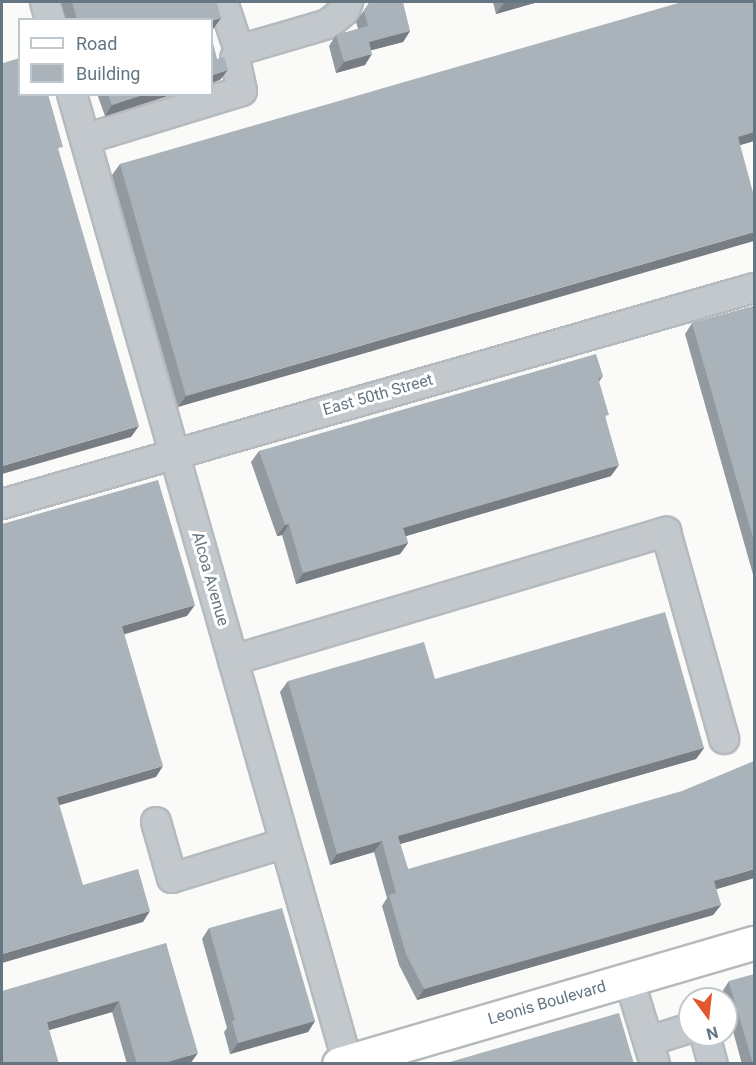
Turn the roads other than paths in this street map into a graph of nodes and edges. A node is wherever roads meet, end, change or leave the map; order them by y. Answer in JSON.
{"nodes":[{"id":1,"x":45,"y":2,"type":"edge"},
{"id":2,"x":224,"y":2,"type":"edge"},
{"id":3,"x":348,"y":2,"type":"edge"},
{"id":4,"x":49,"y":18,"type":"edge"},
{"id":5,"x":239,"y":50,"type":"junction"},
{"id":6,"x":73,"y":96,"type":"edge"},
{"id":7,"x":84,"y":139,"type":"junction"},
{"id":8,"x":754,"y":288,"type":"edge"},
{"id":9,"x":174,"y":453,"type":"junction"},
{"id":10,"x":2,"y":504,"type":"edge"},
{"id":11,"x":233,"y":660,"type":"junction"},
{"id":12,"x":724,"y":739,"type":"dead end"},
{"id":13,"x":156,"y":822,"type":"dead end"},
{"id":14,"x":285,"y":843,"type":"junction"},
{"id":15,"x":754,"y":943,"type":"edge"},
{"id":16,"x":629,"y":980,"type":"junction"},
{"id":17,"x":678,"y":1036,"type":"edge"},
{"id":18,"x":708,"y":1047,"type":"edge"},
{"id":19,"x":652,"y":1052,"type":"edge"},
{"id":20,"x":345,"y":1063,"type":"edge"},
{"id":21,"x":713,"y":1064,"type":"edge"}],
"edges":[{"from":1,"to":4,"type":"street"},
{"from":2,"to":5,"type":"street"},
{"from":3,"to":5,"type":"street"},
{"from":5,"to":7,"type":"street"},
{"from":6,"to":7,"type":"street","name":"Alcoa Avenue"},
{"from":7,"to":9,"type":"street","name":"Alcoa Avenue"},
{"from":8,"to":9,"type":"street","name":"East 50th Street"},
{"from":9,"to":10,"type":"street","name":"East 50th Street"},
{"from":9,"to":11,"type":"street","name":"Alcoa Avenue"},
{"from":11,"to":12,"type":"street"},
{"from":11,"to":14,"type":"street","name":"Alcoa Avenue"},
{"from":13,"to":14,"type":"street"},
{"from":14,"to":20,"type":"street","name":"Alcoa Avenue"},
{"from":15,"to":16,"type":"main road","name":"Leonis Boulevard"},
{"from":16,"to":19,"type":"street"},
{"from":16,"to":20,"type":"main road","name":"Leonis Boulevard"},
{"from":17,"to":19,"type":"street"},
{"from":18,"to":21,"type":"street"}]}
